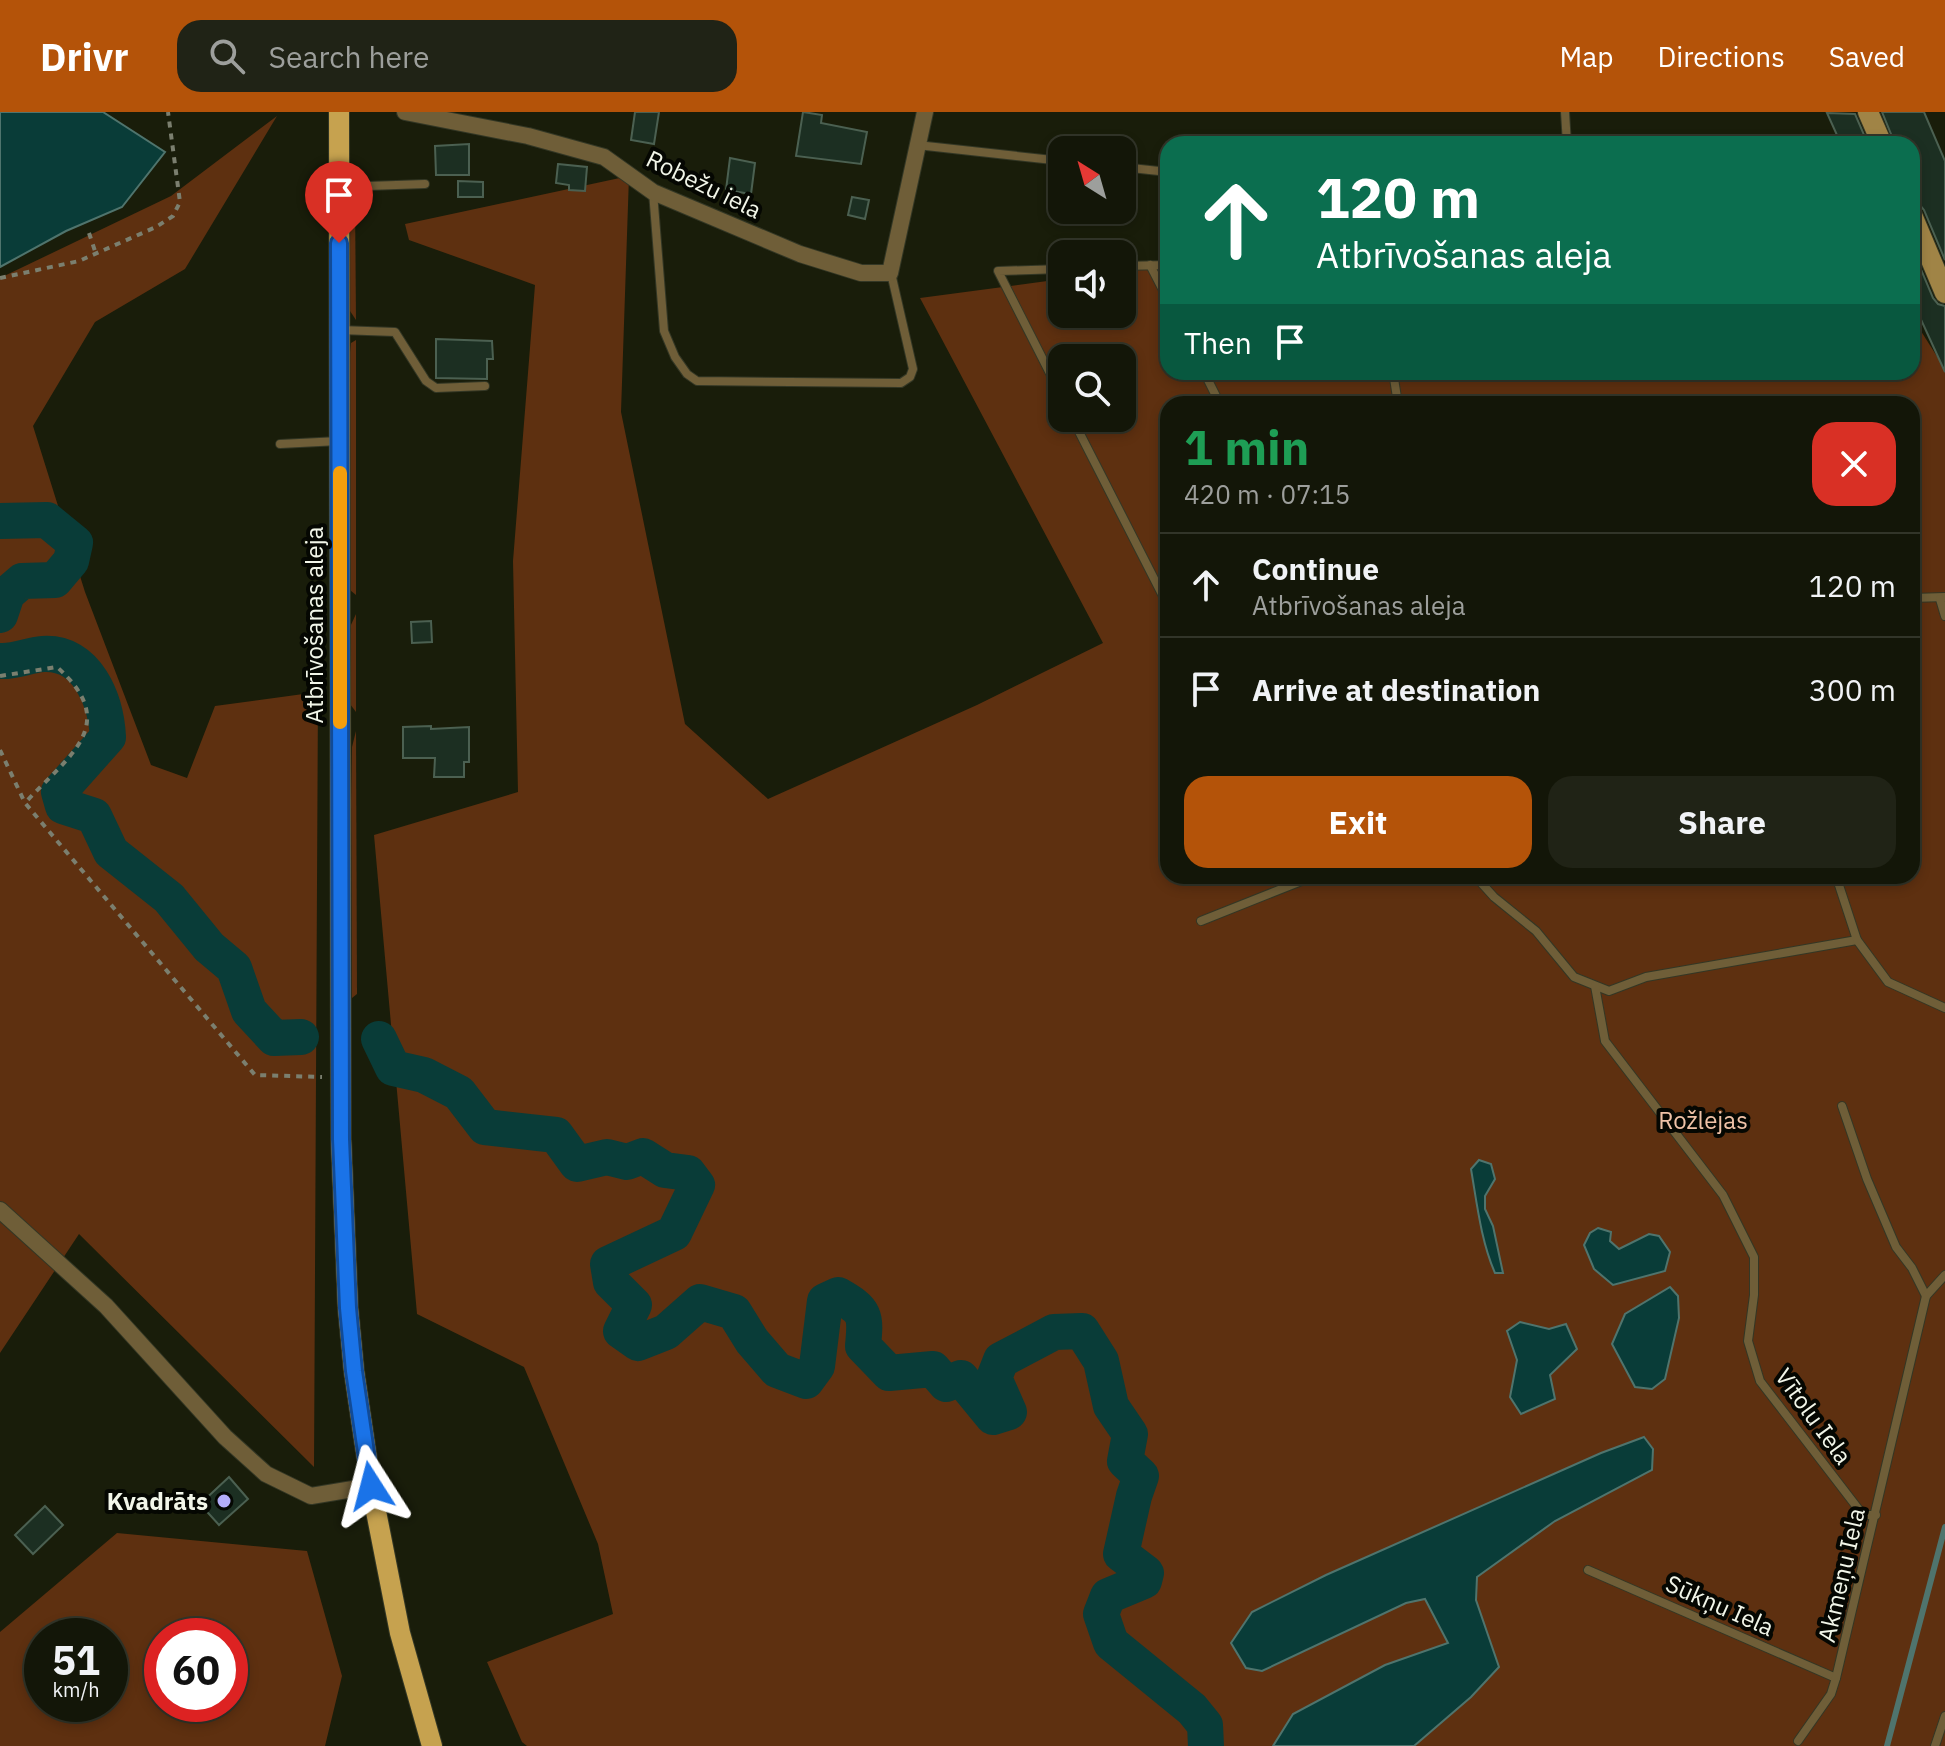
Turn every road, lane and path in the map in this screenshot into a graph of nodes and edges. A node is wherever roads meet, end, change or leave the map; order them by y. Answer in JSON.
{"nodes":[{"id":1,"x":168,"y":112,"type":"edge"},
{"id":2,"x":339,"y":112,"type":"edge"},
{"id":3,"x":405,"y":112,"type":"edge"},
{"id":4,"x":925,"y":112,"type":"edge"},
{"id":5,"x":1565,"y":112,"type":"edge"},
{"id":6,"x":1868,"y":112,"type":"edge"},
{"id":7,"x":1566,"y":136,"type":"edge"},
{"id":8,"x":1878,"y":136,"type":"edge"},
{"id":9,"x":917,"y":145,"type":"junction"},
{"id":10,"x":1048,"y":159,"type":"edge"},
{"id":11,"x":1136,"y":169,"type":"edge"},
{"id":12,"x":1160,"y":171,"type":"edge"},
{"id":13,"x":339,"y":184,"type":"junction"},
{"id":14,"x":425,"y":184,"type":"dead end"},
{"id":15,"x":653,"y":192,"type":"junction"},
{"id":16,"x":89,"y":233,"type":"dead end"},
{"id":17,"x":1920,"y":234,"type":"edge"},
{"id":18,"x":96,"y":254,"type":"junction"},
{"id":19,"x":1150,"y":265,"type":"junction"},
{"id":20,"x":1160,"y":265,"type":"edge"},
{"id":21,"x":1136,"y":266,"type":"edge"},
{"id":22,"x":1048,"y":269,"type":"edge"},
{"id":23,"x":890,"y":273,"type":"junction"},
{"id":24,"x":0,"y":278,"type":"edge"},
{"id":25,"x":1160,"y":284,"type":"edge"},
{"id":26,"x":1945,"y":293,"type":"edge"},
{"id":27,"x":339,"y":330,"type":"junction"},
{"id":28,"x":1048,"y":369,"type":"edge"},
{"id":29,"x":485,"y":386,"type":"dead end"},
{"id":30,"x":1079,"y":432,"type":"edge"},
{"id":31,"x":340,"y":441,"type":"junction"},
{"id":32,"x":280,"y":444,"type":"dead end"},
{"id":33,"x":1160,"y":590,"type":"edge"},
{"id":34,"x":1920,"y":598,"type":"edge"},
{"id":35,"x":1943,"y":598,"type":"edge"},
{"id":36,"x":1945,"y":616,"type":"edge"},
{"id":37,"x":0,"y":676,"type":"edge"},
{"id":38,"x":0,"y":750,"type":"edge"},
{"id":39,"x":25,"y":803,"type":"junction"},
{"id":40,"x":1291,"y":884,"type":"edge"},
{"id":41,"x":1482,"y":884,"type":"edge"},
{"id":42,"x":1839,"y":884,"type":"edge"},
{"id":43,"x":1201,"y":921,"type":"dead end"},
{"id":44,"x":1857,"y":940,"type":"junction"},
{"id":45,"x":1595,"y":986,"type":"junction"},
{"id":46,"x":1945,"y":1008,"type":"edge"},
{"id":47,"x":317,"y":1077,"type":"dead end"},
{"id":48,"x":1842,"y":1106,"type":"dead end"},
{"id":49,"x":0,"y":1210,"type":"edge"},
{"id":50,"x":1945,"y":1275,"type":"edge"},
{"id":51,"x":1926,"y":1296,"type":"junction"},
{"id":52,"x":371,"y":1486,"type":"junction"},
{"id":53,"x":1876,"y":1515,"type":"junction"},
{"id":54,"x":1588,"y":1570,"type":"dead end"},
{"id":55,"x":1836,"y":1678,"type":"junction"},
{"id":56,"x":1945,"y":1716,"type":"edge"},
{"id":57,"x":1798,"y":1741,"type":"dead end"},
{"id":58,"x":432,"y":1746,"type":"edge"},
{"id":59,"x":1935,"y":1746,"type":"edge"}],
"edges":[{"from":1,"to":18,"type":"path"},
{"from":2,"to":13,"type":"main road","name":"Atbrīvošanas aleja"},
{"from":3,"to":15,"type":"street","name":"Robežu iela"},
{"from":4,"to":9,"type":"street"},
{"from":5,"to":7,"type":"lane"},
{"from":6,"to":8,"type":"street"},
{"from":9,"to":10,"type":"lane"},
{"from":9,"to":23,"type":"street"},
{"from":11,"to":12,"type":"lane"},
{"from":13,"to":14,"type":"lane"},
{"from":13,"to":27,"type":"main road","name":"Atbrīvošanas aleja"},
{"from":15,"to":23,"type":"street","name":"Robežu iela"},
{"from":15,"to":23,"type":"lane"},
{"from":16,"to":18,"type":"path"},
{"from":17,"to":26,"type":"street"},
{"from":18,"to":24,"type":"path"},
{"from":19,"to":20,"type":"lane"},
{"from":19,"to":21,"type":"lane"},
{"from":19,"to":25,"type":"lane"},
{"from":22,"to":28,"type":"lane"},
{"from":27,"to":29,"type":"lane"},
{"from":27,"to":31,"type":"main road","name":"Atbrīvošanas aleja"},
{"from":30,"to":33,"type":"lane"},
{"from":31,"to":32,"type":"lane"},
{"from":31,"to":52,"type":"main road","name":"Atbrīvošanas aleja"},
{"from":34,"to":35,"type":"lane"},
{"from":35,"to":36,"type":"lane"},
{"from":37,"to":39,"type":"path"},
{"from":38,"to":39,"type":"path"},
{"from":39,"to":47,"type":"path"},
{"from":40,"to":43,"type":"lane"},
{"from":41,"to":45,"type":"lane"},
{"from":42,"to":44,"type":"lane"},
{"from":44,"to":45,"type":"lane"},
{"from":44,"to":46,"type":"lane"},
{"from":45,"to":53,"type":"lane","name":"Vītolu Iela"},
{"from":48,"to":51,"type":"lane"},
{"from":49,"to":52,"type":"street"},
{"from":50,"to":51,"type":"lane","name":"Akmeņu Iela"},
{"from":51,"to":53,"type":"lane","name":"Akmeņu Iela"},
{"from":52,"to":58,"type":"main road","name":"Atbrīvošanas aleja"},
{"from":53,"to":55,"type":"lane","name":"Akmeņu Iela"},
{"from":54,"to":55,"type":"lane","name":"Sūkņu Iela"},
{"from":55,"to":57,"type":"lane","name":"Akmeņu Iela"},
{"from":56,"to":59,"type":"lane"}]}
